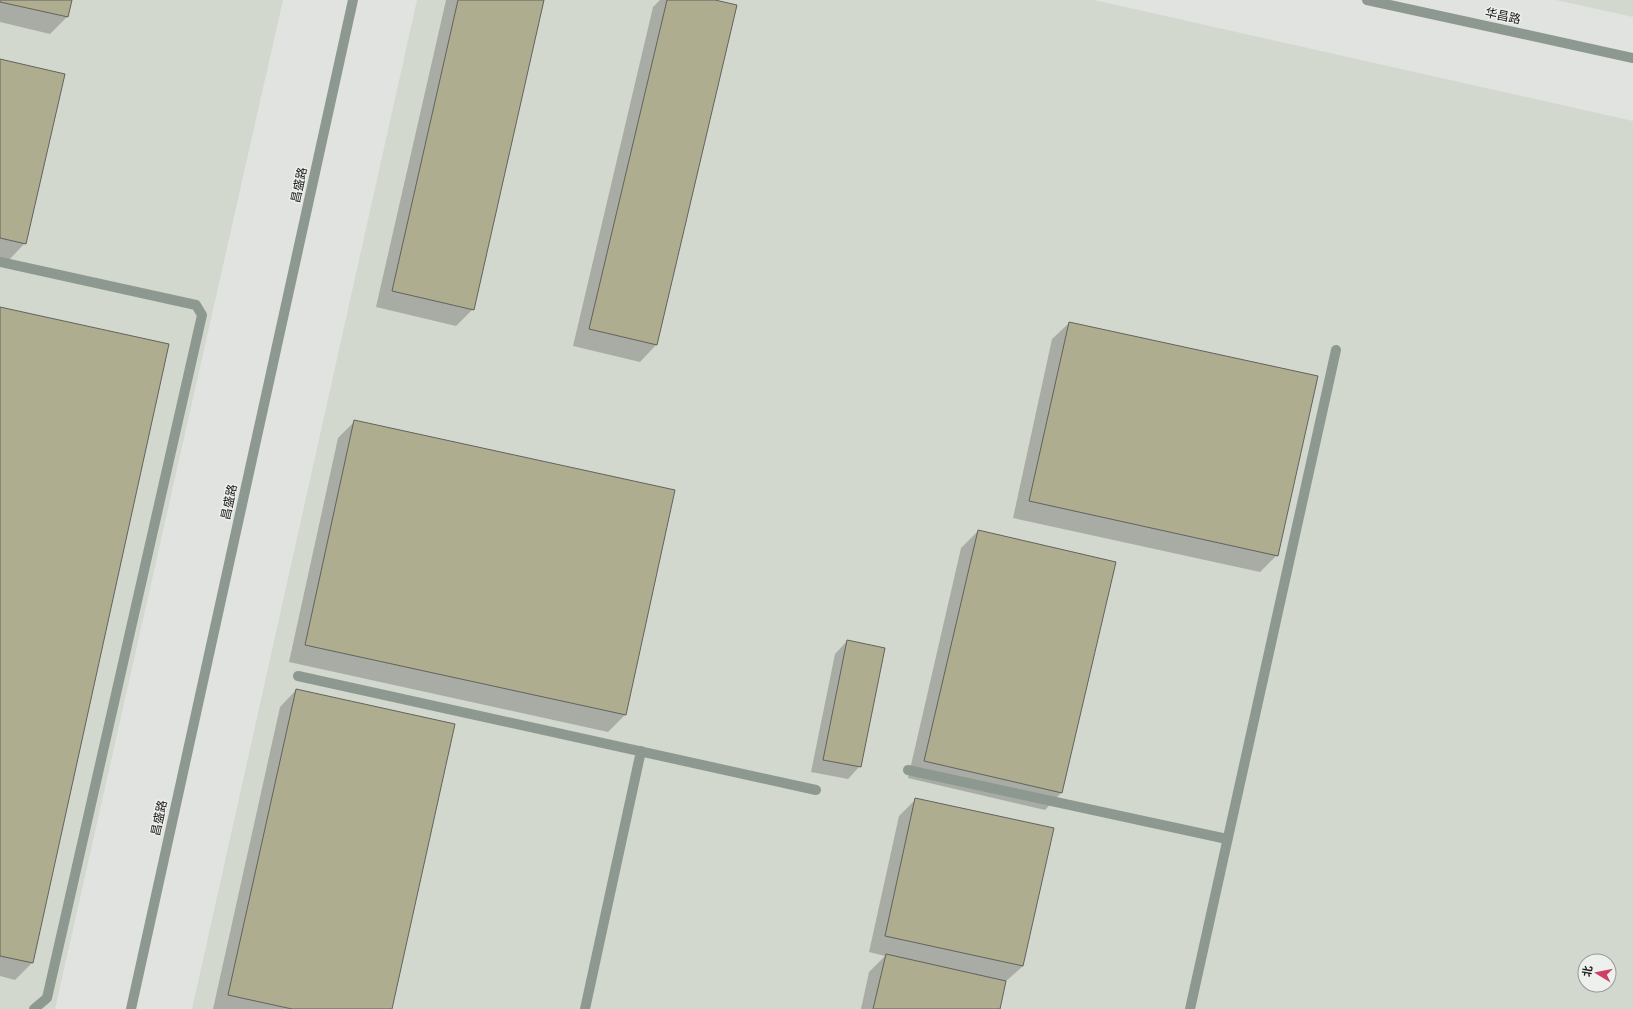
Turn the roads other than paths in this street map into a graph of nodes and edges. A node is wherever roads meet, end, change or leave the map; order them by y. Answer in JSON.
{"nodes":[{"id":1,"x":353,"y":0,"type":"edge"},
{"id":2,"x":1367,"y":0,"type":"edge"},
{"id":3,"x":1633,"y":58,"type":"edge"},
{"id":4,"x":0,"y":262,"type":"edge"},
{"id":5,"x":1336,"y":350,"type":"dead end"},
{"id":6,"x":298,"y":676,"type":"dead end"},
{"id":7,"x":641,"y":751,"type":"junction"},
{"id":8,"x":908,"y":770,"type":"dead end"},
{"id":9,"x":816,"y":790,"type":"dead end"},
{"id":10,"x":1227,"y":839,"type":"junction"},
{"id":11,"x":34,"y":1009,"type":"edge"},
{"id":12,"x":131,"y":1009,"type":"edge"},
{"id":13,"x":585,"y":1009,"type":"edge"},
{"id":14,"x":1190,"y":1009,"type":"edge"}],
"edges":[{"from":1,"to":12,"type":"street","name":"昌盛路"},
{"from":2,"to":3,"type":"street","name":"华昌路"},
{"from":4,"to":11,"type":"street"},
{"from":5,"to":10,"type":"street"},
{"from":6,"to":7,"type":"street"},
{"from":7,"to":9,"type":"street"},
{"from":7,"to":13,"type":"street"},
{"from":8,"to":10,"type":"street"},
{"from":10,"to":14,"type":"street"}]}
